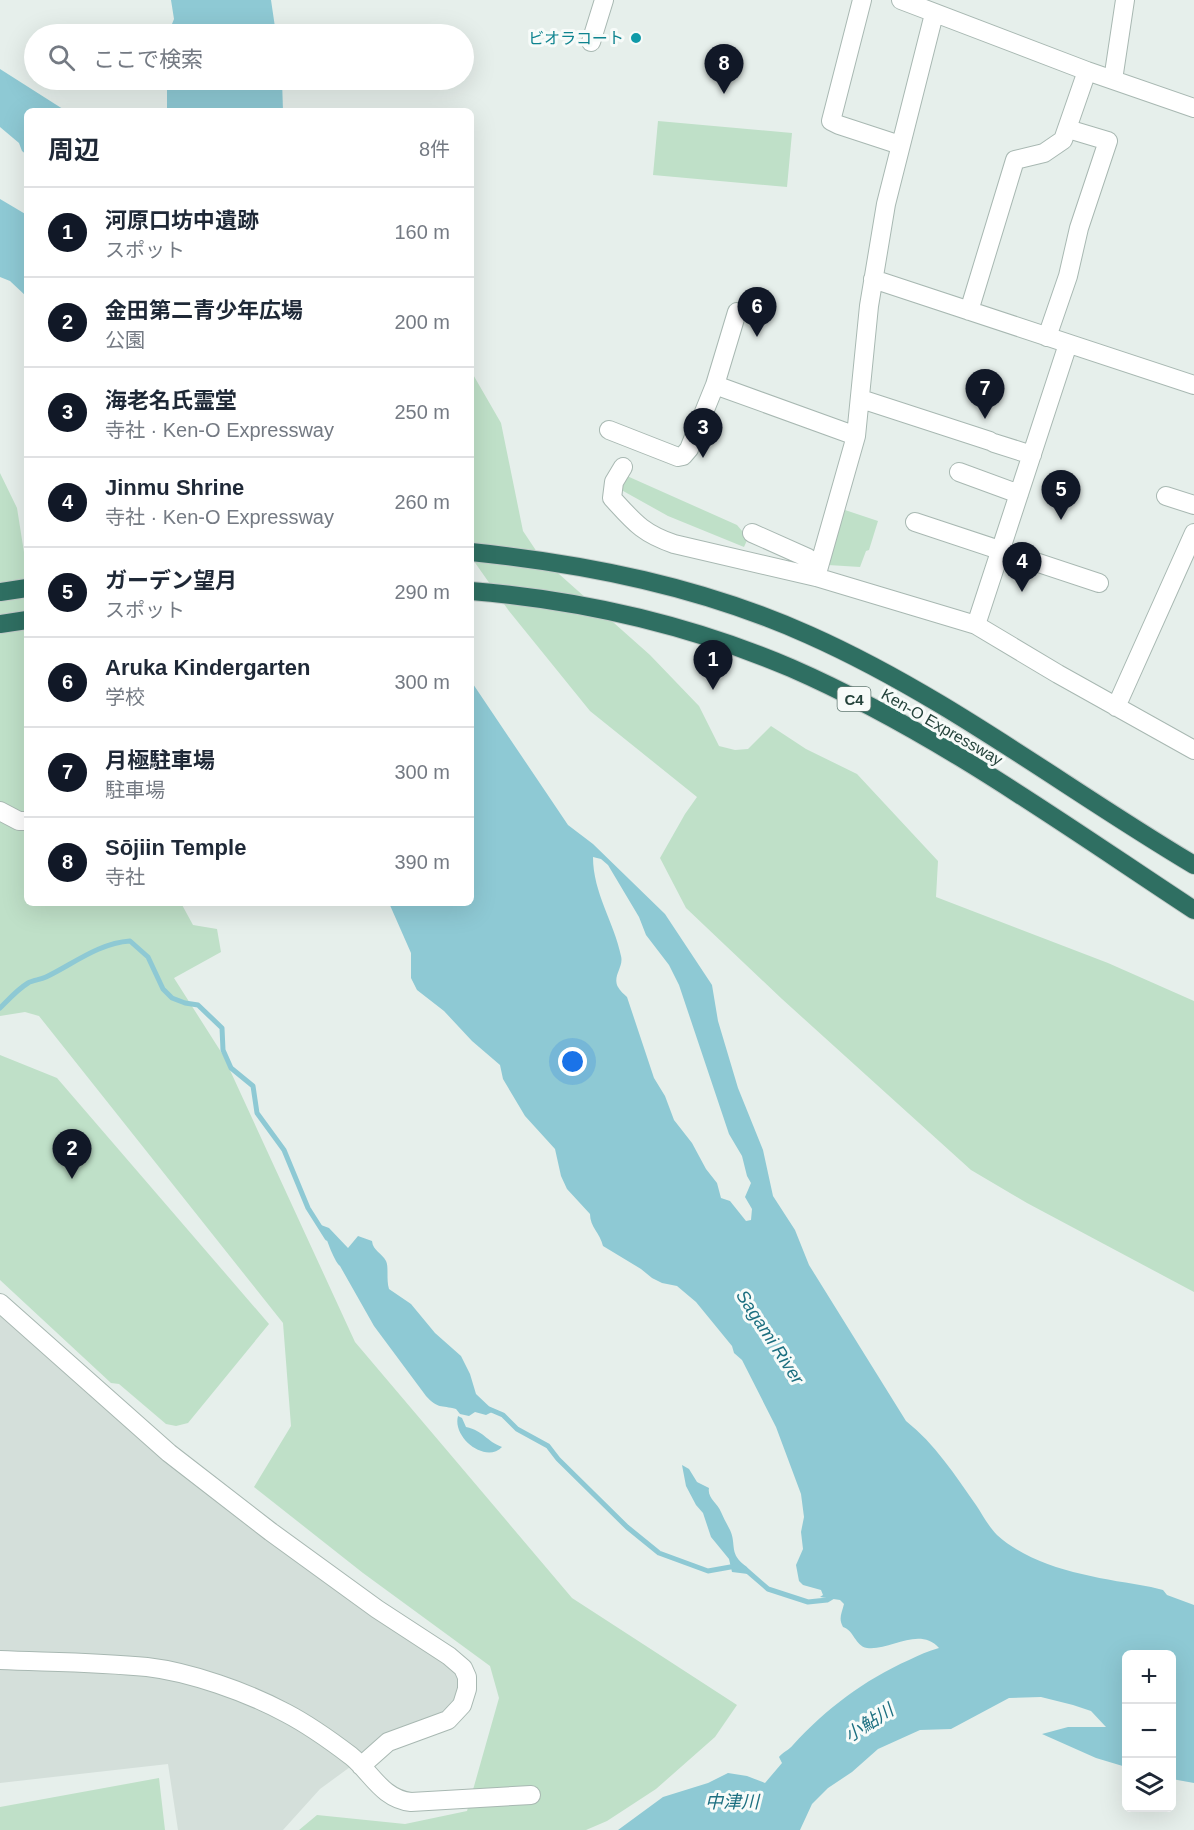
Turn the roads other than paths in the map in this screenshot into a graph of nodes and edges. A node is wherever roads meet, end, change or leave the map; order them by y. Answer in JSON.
{"nodes":[{"id":1,"x":603,"y":0,"type":"edge"},
{"id":2,"x":862,"y":0,"type":"edge"},
{"id":3,"x":901,"y":0,"type":"edge"},
{"id":4,"x":1125,"y":0,"type":"edge"},
{"id":5,"x":934,"y":14,"type":"junction"},
{"id":6,"x":591,"y":42,"type":"dead end"},
{"id":7,"x":1087,"y":71,"type":"junction"},
{"id":8,"x":1113,"y":80,"type":"junction"},
{"id":9,"x":1194,"y":108,"type":"edge"},
{"id":10,"x":1068,"y":129,"type":"junction"},
{"id":11,"x":900,"y":145,"type":"junction"},
{"id":12,"x":873,"y":279,"type":"junction"},
{"id":13,"x":969,"y":311,"type":"junction"},
{"id":14,"x":737,"y":312,"type":"dead end"},
{"id":15,"x":1047,"y":337,"type":"junction"},
{"id":16,"x":1068,"y":344,"type":"junction"},
{"id":17,"x":715,"y":384,"type":"junction"},
{"id":18,"x":1194,"y":385,"type":"edge"},
{"id":19,"x":861,"y":399,"type":"junction"},
{"id":20,"x":609,"y":430,"type":"dead end"},
{"id":21,"x":856,"y":436,"type":"junction"},
{"id":22,"x":1032,"y":455,"type":"junction"},
{"id":23,"x":623,"y":467,"type":"dead end"},
{"id":24,"x":959,"y":472,"type":"dead end"},
{"id":25,"x":1019,"y":494,"type":"junction"},
{"id":26,"x":1166,"y":496,"type":"dead end"},
{"id":27,"x":1194,"y":505,"type":"edge"},
{"id":28,"x":915,"y":522,"type":"dead end"},
{"id":29,"x":752,"y":533,"type":"dead end"},
{"id":30,"x":1194,"y":533,"type":"edge"},
{"id":31,"x":787,"y":549,"type":"junction"},
{"id":32,"x":474,"y":552,"type":"edge"},
{"id":33,"x":1000,"y":552,"type":"junction"},
{"id":34,"x":808,"y":558,"type":"dead end"},
{"id":35,"x":776,"y":567,"type":"junction"},
{"id":36,"x":816,"y":577,"type":"junction"},
{"id":37,"x":1099,"y":583,"type":"dead end"},
{"id":38,"x":24,"y":588,"type":"edge"},
{"id":39,"x":474,"y":591,"type":"edge"},
{"id":40,"x":0,"y":592,"type":"edge"},
{"id":41,"x":24,"y":620,"type":"edge"},
{"id":42,"x":0,"y":624,"type":"edge"},
{"id":43,"x":976,"y":625,"type":"junction"},
{"id":44,"x":1116,"y":707,"type":"junction"},
{"id":45,"x":1194,"y":750,"type":"edge"},
{"id":46,"x":0,"y":811,"type":"edge"},
{"id":47,"x":24,"y":821,"type":"edge"},
{"id":48,"x":1194,"y":865,"type":"edge"},
{"id":49,"x":1194,"y":910,"type":"edge"},
{"id":50,"x":0,"y":1303,"type":"edge"},
{"id":51,"x":0,"y":1660,"type":"edge"},
{"id":52,"x":361,"y":1766,"type":"junction"},
{"id":53,"x":531,"y":1795,"type":"dead end"}],
"edges":[{"from":1,"to":6,"type":"street"},
{"from":2,"to":11,"type":"street"},
{"from":3,"to":5,"type":"street"},
{"from":4,"to":8,"type":"street"},
{"from":5,"to":7,"type":"street"},
{"from":5,"to":11,"type":"street"},
{"from":7,"to":8,"type":"street"},
{"from":7,"to":10,"type":"street"},
{"from":8,"to":9,"type":"street"},
{"from":10,"to":13,"type":"street"},
{"from":10,"to":15,"type":"street"},
{"from":11,"to":12,"type":"street"},
{"from":12,"to":13,"type":"street"},
{"from":12,"to":19,"type":"street"},
{"from":13,"to":15,"type":"street"},
{"from":14,"to":17,"type":"street"},
{"from":15,"to":16,"type":"street"},
{"from":16,"to":18,"type":"street"},
{"from":16,"to":22,"type":"street"},
{"from":17,"to":20,"type":"street"},
{"from":17,"to":21,"type":"street"},
{"from":19,"to":21,"type":"street"},
{"from":19,"to":22,"type":"street"},
{"from":21,"to":36,"type":"street"},
{"from":22,"to":25,"type":"street"},
{"from":23,"to":35,"type":"street"},
{"from":24,"to":25,"type":"street"},
{"from":25,"to":33,"type":"street"},
{"from":26,"to":27,"type":"street"},
{"from":28,"to":33,"type":"street"},
{"from":29,"to":31,"type":"street"},
{"from":30,"to":44,"type":"street"},
{"from":31,"to":34,"type":"street"},
{"from":31,"to":35,"type":"street"},
{"from":32,"to":48,"type":"highway","name":"Ken-O Expressway","number":"C4"},
{"from":33,"to":37,"type":"street"},
{"from":33,"to":43,"type":"street"},
{"from":35,"to":36,"type":"street"},
{"from":36,"to":43,"type":"street"},
{"from":38,"to":40,"type":"highway"},
{"from":39,"to":49,"type":"highway","name":"Ken-O Expressway","number":"C4"},
{"from":41,"to":42,"type":"highway"},
{"from":43,"to":44,"type":"street"},
{"from":44,"to":45,"type":"street"},
{"from":46,"to":47,"type":"street"},
{"from":50,"to":52,"type":"street"},
{"from":51,"to":52,"type":"street"},
{"from":52,"to":53,"type":"street"}]}
